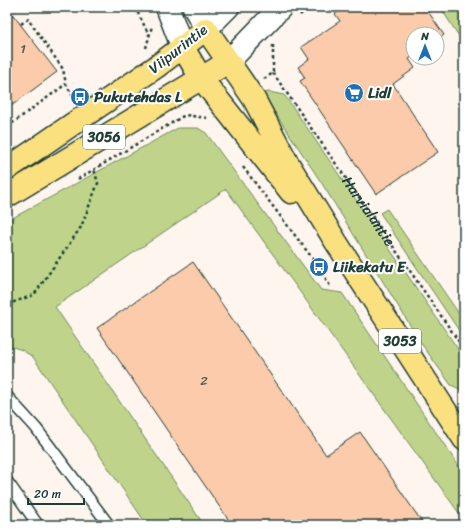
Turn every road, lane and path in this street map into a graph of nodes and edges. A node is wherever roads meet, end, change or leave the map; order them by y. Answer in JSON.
{"nodes":[{"id":1,"x":135,"y":7,"type":"edge"},
{"id":2,"x":167,"y":7,"type":"edge"},
{"id":3,"x":194,"y":7,"type":"edge"},
{"id":4,"x":228,"y":7,"type":"edge"},
{"id":5,"x":308,"y":7,"type":"edge"},
{"id":6,"x":289,"y":13,"type":"edge"},
{"id":7,"x":21,"y":24,"type":"dead end"},
{"id":8,"x":206,"y":29,"type":"junction"},
{"id":9,"x":149,"y":35,"type":"dead end"},
{"id":10,"x":277,"y":41,"type":"dead end"},
{"id":11,"x":182,"y":46,"type":"junction"},
{"id":12,"x":228,"y":62,"type":"junction"},
{"id":13,"x":201,"y":78,"type":"junction"},
{"id":14,"x":66,"y":84,"type":"junction"},
{"id":15,"x":75,"y":100,"type":"dead end"},
{"id":16,"x":185,"y":115,"type":"dead end"},
{"id":17,"x":211,"y":124,"type":"dead end"},
{"id":18,"x":7,"y":127,"type":"edge"},
{"id":19,"x":239,"y":162,"type":"dead end"},
{"id":20,"x":7,"y":169,"type":"edge"},
{"id":21,"x":94,"y":170,"type":"dead end"},
{"id":22,"x":7,"y":196,"type":"edge"},
{"id":23,"x":336,"y":242,"type":"junction"},
{"id":24,"x":330,"y":286,"type":"dead end"},
{"id":25,"x":7,"y":303,"type":"edge"},
{"id":26,"x":464,"y":349,"type":"edge"},
{"id":27,"x":7,"y":396,"type":"edge"},
{"id":28,"x":464,"y":439,"type":"edge"},
{"id":29,"x":7,"y":481,"type":"edge"},
{"id":30,"x":38,"y":525,"type":"edge"},
{"id":31,"x":109,"y":525,"type":"edge"}],
"edges":[{"from":1,"to":9,"type":"path"},
{"from":2,"to":11,"type":"main road","number":"3053"},
{"from":3,"to":8,"type":"main road"},
{"from":4,"to":8,"type":"main road","name":"Viipurintie","number":"3056"},
{"from":5,"to":6,"type":"path"},
{"from":6,"to":12,"type":"main road","number":"3056"},
{"from":7,"to":14,"type":"path"},
{"from":8,"to":11,"type":"main road","name":"Viipurintie","number":"3056"},
{"from":8,"to":12,"type":"main road"},
{"from":10,"to":26,"type":"path","name":"Harvialantie"},
{"from":11,"to":13,"type":"main road","number":"3053"},
{"from":11,"to":20,"type":"main road","name":"Viipurintie","number":"3056"},
{"from":12,"to":13,"type":"main road","number":"3056"},
{"from":12,"to":23,"type":"main road","number":"3053"},
{"from":13,"to":22,"type":"main road","number":"3056"},
{"from":13,"to":23,"type":"main road","number":"3053"},
{"from":14,"to":15,"type":"path"},
{"from":14,"to":18,"type":"path"},
{"from":16,"to":17,"type":"path"},
{"from":19,"to":24,"type":"path"},
{"from":21,"to":25,"type":"path"},
{"from":23,"to":28,"type":"main road","number":"3053"},
{"from":27,"to":31,"type":"lane"},
{"from":29,"to":30,"type":"lane"}]}
